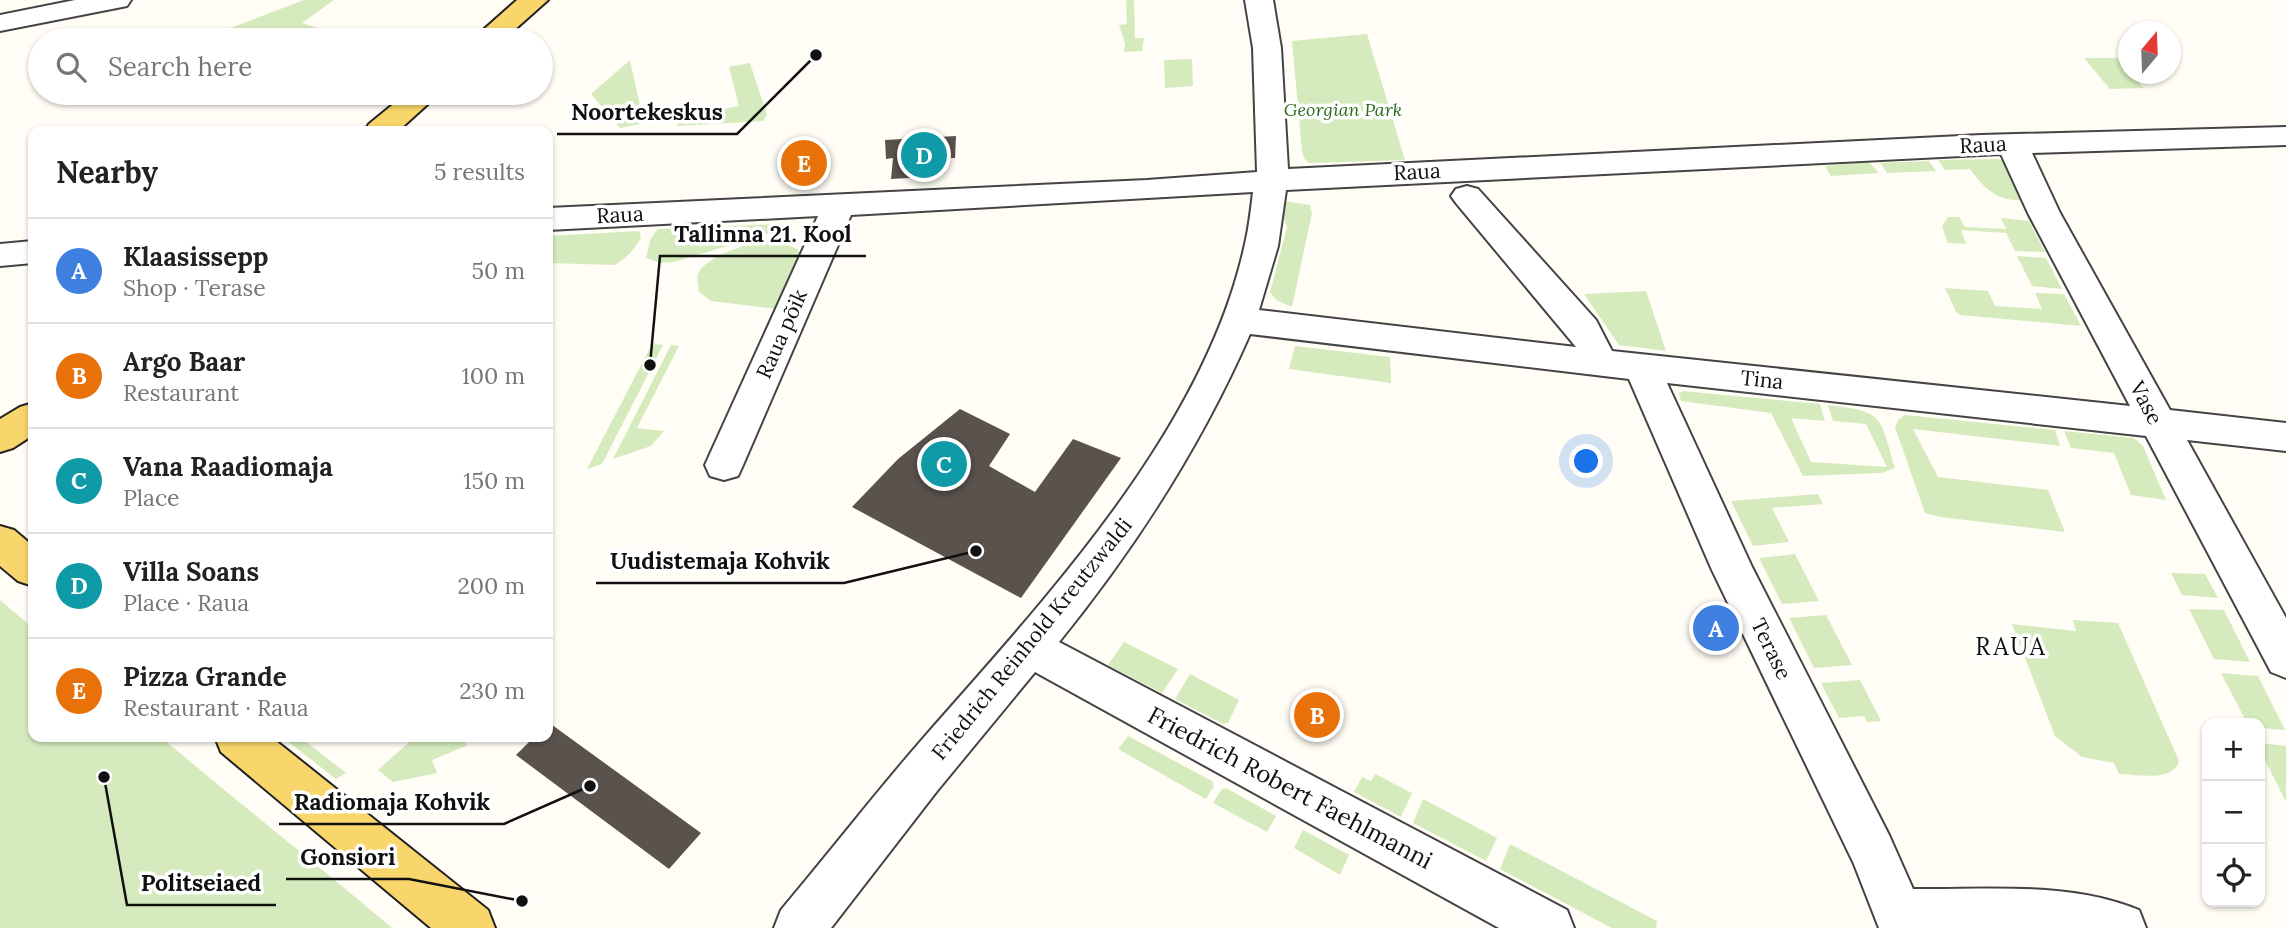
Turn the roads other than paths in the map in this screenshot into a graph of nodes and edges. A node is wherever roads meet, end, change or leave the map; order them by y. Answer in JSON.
{"nodes":[{"id":1,"x":117,"y":0,"type":"edge"},
{"id":2,"x":534,"y":0,"type":"edge"},
{"id":3,"x":561,"y":0,"type":"edge"},
{"id":4,"x":1259,"y":0,"type":"edge"},
{"id":5,"x":0,"y":23,"type":"edge"},
{"id":6,"x":500,"y":28,"type":"edge"},
{"id":7,"x":529,"y":28,"type":"edge"},
{"id":8,"x":411,"y":105,"type":"edge"},
{"id":9,"x":440,"y":105,"type":"edge"},
{"id":10,"x":386,"y":126,"type":"edge"},
{"id":11,"x":416,"y":126,"type":"edge"},
{"id":12,"x":2286,"y":136,"type":"edge"},
{"id":13,"x":2012,"y":144,"type":"junction"},
{"id":14,"x":1272,"y":181,"type":"junction"},
{"id":15,"x":1467,"y":196,"type":"dead end"},
{"id":16,"x":840,"y":204,"type":"junction"},
{"id":17,"x":553,"y":219,"type":"edge"},
{"id":18,"x":28,"y":252,"type":"edge"},
{"id":19,"x":0,"y":255,"type":"edge"},
{"id":20,"x":1239,"y":320,"type":"junction"},
{"id":21,"x":1595,"y":362,"type":"junction"},
{"id":22,"x":1642,"y":367,"type":"junction"},
{"id":23,"x":28,"y":393,"type":"edge"},
{"id":24,"x":0,"y":411,"type":"edge"},
{"id":25,"x":28,"y":420,"type":"edge"},
{"id":26,"x":2157,"y":423,"type":"junction"},
{"id":27,"x":2286,"y":437,"type":"edge"},
{"id":28,"x":0,"y":438,"type":"edge"},
{"id":29,"x":724,"y":465,"type":"dead end"},
{"id":30,"x":0,"y":542,"type":"edge"},
{"id":31,"x":28,"y":565,"type":"edge"},
{"id":32,"x":1030,"y":648,"type":"junction"},
{"id":33,"x":2286,"y":659,"type":"edge"},
{"id":34,"x":243,"y":742,"type":"edge"},
{"id":35,"x":1902,"y":921,"type":"edge"},
{"id":36,"x":470,"y":928,"type":"edge"},
{"id":37,"x":799,"y":928,"type":"edge"},
{"id":38,"x":1549,"y":928,"type":"edge"},
{"id":39,"x":2121,"y":928,"type":"edge"}],
"edges":[{"from":1,"to":5,"type":"street"},
{"from":2,"to":6,"type":"main road"},
{"from":3,"to":7,"type":"main road"},
{"from":4,"to":14,"type":"street","name":"Friedrich Reinhold Kreutzwaldi"},
{"from":8,"to":10,"type":"main road"},
{"from":9,"to":11,"type":"main road"},
{"from":12,"to":13,"type":"street","name":"Raua"},
{"from":13,"to":14,"type":"street","name":"Raua"},
{"from":13,"to":26,"type":"street","name":"Vase"},
{"from":14,"to":16,"type":"street","name":"Raua"},
{"from":14,"to":20,"type":"street","name":"Friedrich Reinhold Kreutzwaldi"},
{"from":15,"to":21,"type":"street"},
{"from":16,"to":17,"type":"street","name":"Raua"},
{"from":16,"to":29,"type":"street","name":"Raua põik"},
{"from":18,"to":19,"type":"street"},
{"from":20,"to":21,"type":"street","name":"Tina"},
{"from":20,"to":32,"type":"street","name":"Friedrich Reinhold Kreutzwaldi"},
{"from":21,"to":22,"type":"street","name":"Tina"},
{"from":22,"to":26,"type":"street","name":"Tina"},
{"from":22,"to":35,"type":"street","name":"Terase"},
{"from":23,"to":24,"type":"main road"},
{"from":25,"to":28,"type":"main road"},
{"from":26,"to":27,"type":"street","name":"Tina"},
{"from":26,"to":33,"type":"street","name":"Vase"},
{"from":30,"to":31,"type":"main road"},
{"from":32,"to":37,"type":"street","name":"Friedrich Reinhold Kreutzwaldi"},
{"from":32,"to":38,"type":"street","name":"Friedrich Robert Faehlmanni"},
{"from":34,"to":36,"type":"main road"},
{"from":35,"to":39,"type":"street"}]}
